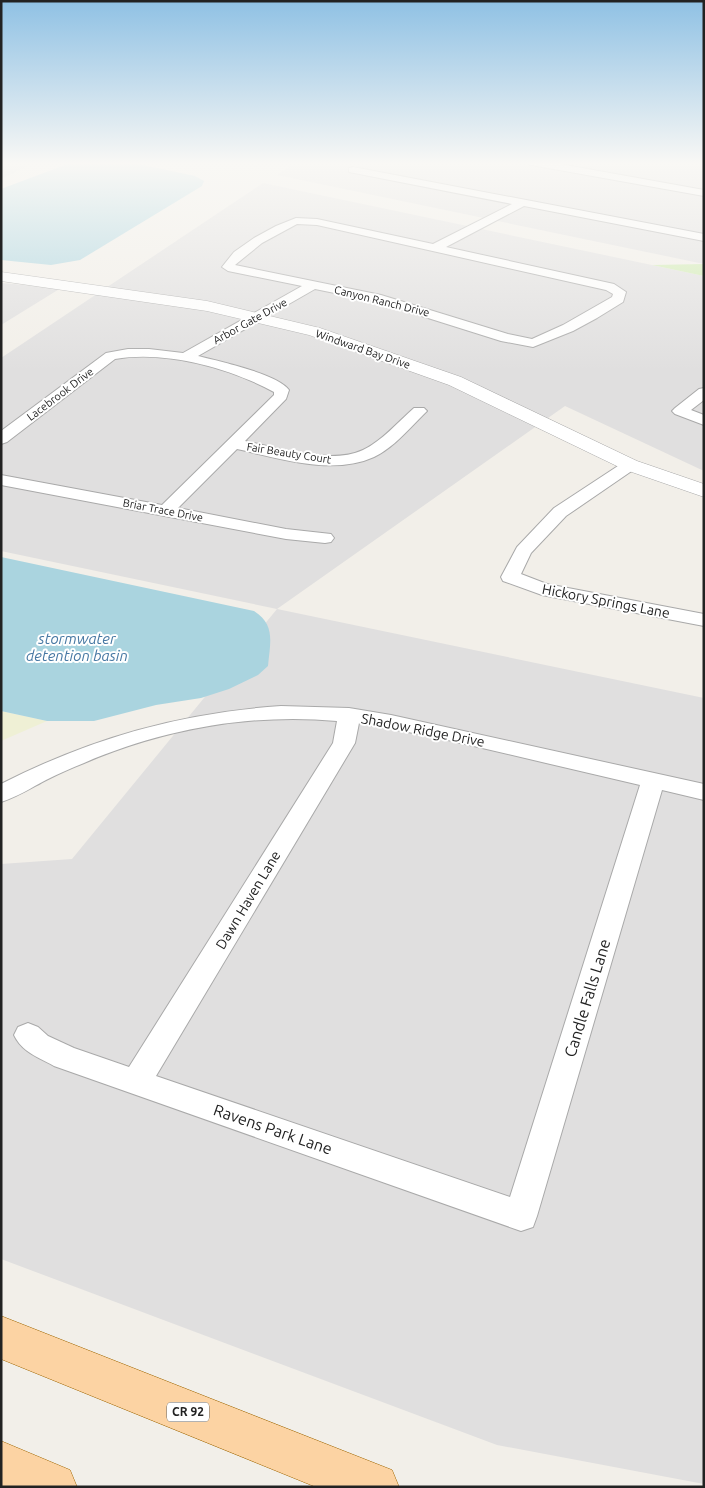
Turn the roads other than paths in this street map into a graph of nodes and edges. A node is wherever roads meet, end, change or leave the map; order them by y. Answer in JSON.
{"nodes":[{"id":1,"x":275,"y":231,"type":"edge"},
{"id":2,"x":360,"y":231,"type":"edge"},
{"id":3,"x":467,"y":231,"type":"edge"},
{"id":4,"x":669,"y":231,"type":"edge"},
{"id":5,"x":703,"y":238,"type":"edge"},
{"id":6,"x":435,"y":248,"type":"junction"},
{"id":7,"x":1,"y":276,"type":"edge"},
{"id":8,"x":315,"y":284,"type":"junction"},
{"id":9,"x":337,"y":288,"type":"junction"},
{"id":10,"x":320,"y":298,"type":"dead end"},
{"id":11,"x":294,"y":313,"type":"dead end"},
{"id":12,"x":277,"y":323,"type":"junction"},
{"id":13,"x":258,"y":325,"type":"junction"},
{"id":14,"x":222,"y":354,"type":"dead end"},
{"id":15,"x":184,"y":358,"type":"junction"},
{"id":16,"x":207,"y":363,"type":"junction"},
{"id":17,"x":704,"y":392,"type":"edge"},
{"id":18,"x":418,"y":411,"type":"dead end"},
{"id":19,"x":704,"y":420,"type":"edge"},
{"id":20,"x":1,"y":439,"type":"edge"},
{"id":21,"x":234,"y":444,"type":"junction"},
{"id":22,"x":630,"y":465,"type":"junction"},
{"id":23,"x":1,"y":480,"type":"edge"},
{"id":24,"x":704,"y":492,"type":"edge"},
{"id":25,"x":166,"y":511,"type":"junction"},
{"id":26,"x":325,"y":538,"type":"dead end"},
{"id":27,"x":704,"y":620,"type":"edge"},
{"id":28,"x":348,"y":715,"type":"junction"},
{"id":29,"x":653,"y":781,"type":"junction"},
{"id":30,"x":704,"y":792,"type":"edge"},
{"id":31,"x":1,"y":794,"type":"edge"},
{"id":32,"x":28,"y":1035,"type":"dead end"},
{"id":33,"x":137,"y":1081,"type":"junction"},
{"id":34,"x":521,"y":1216,"type":"joint"},
{"id":35,"x":1,"y":1337,"type":"edge"},
{"id":36,"x":1,"y":1464,"type":"edge"},
{"id":37,"x":54,"y":1487,"type":"edge"},
{"id":38,"x":376,"y":1487,"type":"edge"}],
"edges":[{"from":1,"to":8,"type":"street","name":"Canyon Ranch Drive"},
{"from":2,"to":6,"type":"street","name":"Canyon Ranch Drive"},
{"from":3,"to":6,"type":"street"},
{"from":4,"to":5,"type":"street"},
{"from":6,"to":9,"type":"street","name":"Canyon Ranch Drive"},
{"from":7,"to":13,"type":"street","name":"Windward Bay Drive"},
{"from":8,"to":9,"type":"street","name":"Canyon Ranch Drive"},
{"from":8,"to":13,"type":"street","name":"Arbor Gate Drive"},
{"from":9,"to":10,"type":"street"},
{"from":11,"to":12,"type":"street","name":"Arbor Gate Drive"},
{"from":12,"to":13,"type":"street","name":"Windward Bay Drive"},
{"from":12,"to":22,"type":"street","name":"Windward Bay Drive"},
{"from":13,"to":15,"type":"street","name":"Arbor Gate Drive"},
{"from":14,"to":16,"type":"street","name":"Arbor Gate Drive"},
{"from":15,"to":16,"type":"street"},
{"from":15,"to":20,"type":"street","name":"Lacebrook Drive"},
{"from":16,"to":21,"type":"street"},
{"from":17,"to":19,"type":"street"},
{"from":18,"to":21,"type":"street","name":"Fair Beauty Court"},
{"from":21,"to":25,"type":"street"},
{"from":22,"to":24,"type":"street","name":"Windward Bay Drive"},
{"from":22,"to":27,"type":"street","name":"Hickory Springs Lane"},
{"from":23,"to":25,"type":"street","name":"Briar Trace Drive"},
{"from":25,"to":26,"type":"street","name":"Briar Trace Drive"},
{"from":28,"to":29,"type":"street","name":"Shadow Ridge Drive"},
{"from":28,"to":31,"type":"street","name":"Shadow Ridge Drive"},
{"from":28,"to":33,"type":"street","name":"Dawn Haven Lane"},
{"from":29,"to":30,"type":"street","name":"Shadow Ridge Drive"},
{"from":29,"to":34,"type":"street","name":"Candle Falls Lane"},
{"from":32,"to":33,"type":"street","name":"Ravens Park Lane"},
{"from":33,"to":34,"type":"street","name":"Ravens Park Lane"},
{"from":35,"to":38,"type":"main road","number":"CR 92"},
{"from":36,"to":37,"type":"main road"}]}
